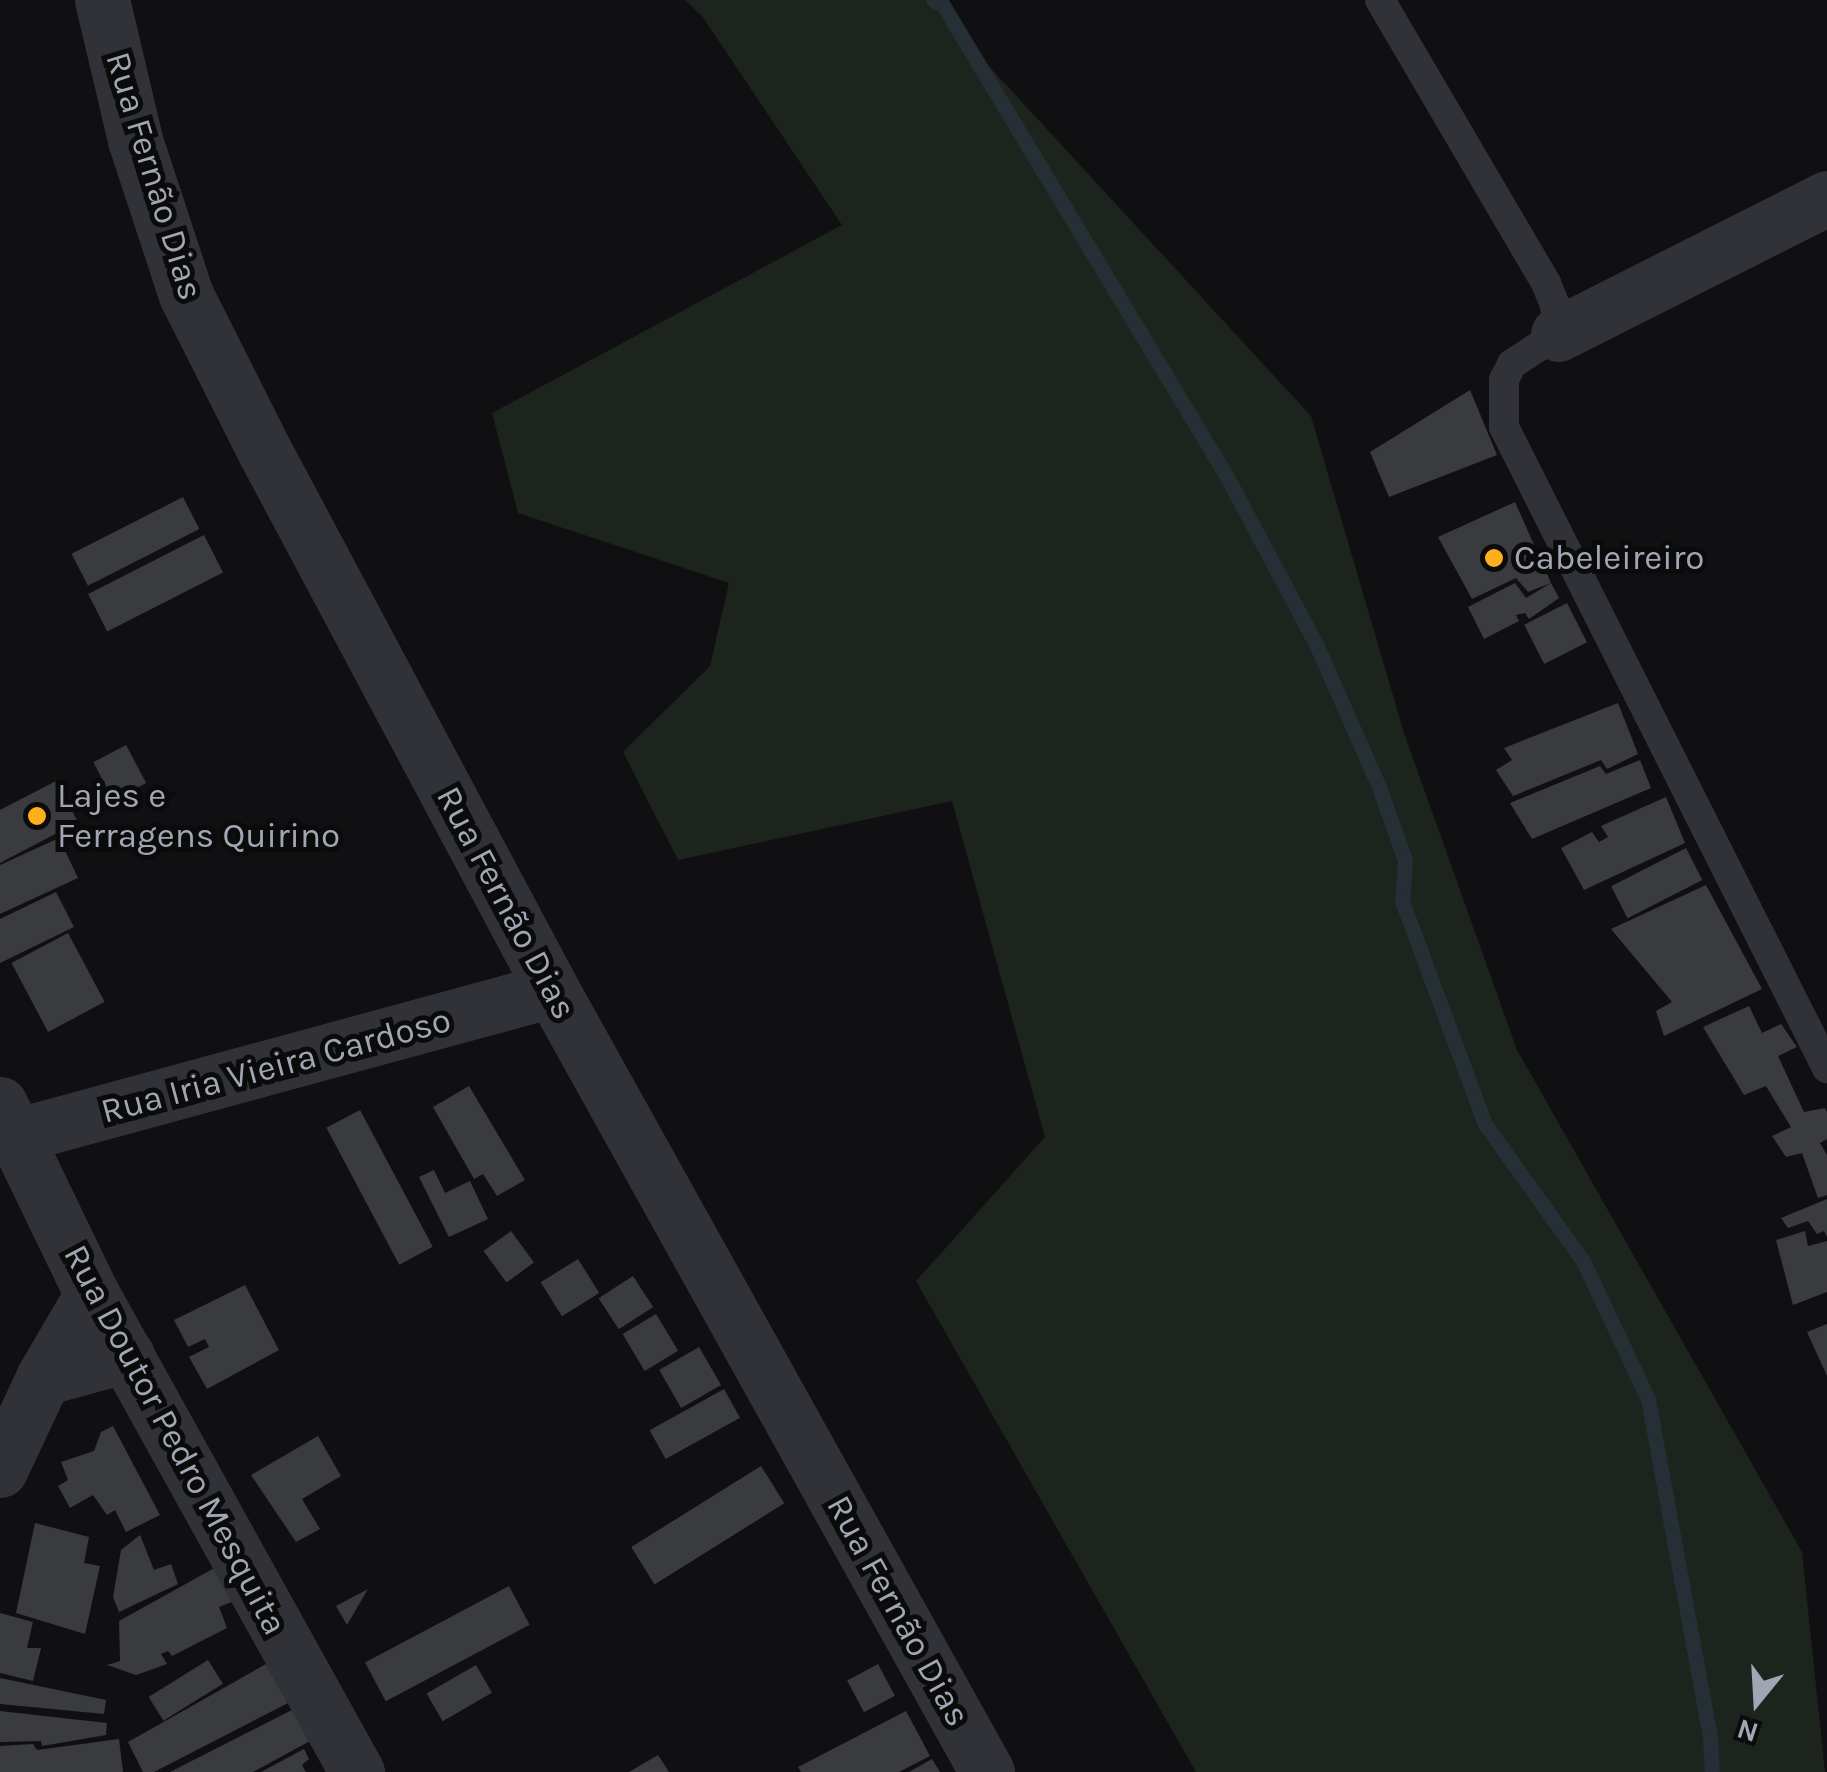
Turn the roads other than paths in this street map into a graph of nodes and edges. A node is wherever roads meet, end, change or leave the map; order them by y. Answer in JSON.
{"nodes":[{"id":1,"x":102,"y":0,"type":"edge"},
{"id":2,"x":1380,"y":0,"type":"edge"},
{"id":3,"x":1827,"y":198,"type":"edge"},
{"id":4,"x":1558,"y":334,"type":"junction"},
{"id":5,"x":552,"y":990,"type":"junction"},
{"id":6,"x":1827,"y":1068,"type":"edge"},
{"id":7,"x":6,"y":1127,"type":"edge"},
{"id":8,"x":92,"y":1294,"type":"junction"},
{"id":9,"x":127,"y":1355,"type":"junction"},
{"id":10,"x":43,"y":1378,"type":"junction"},
{"id":11,"x":0,"y":1470,"type":"edge"},
{"id":12,"x":356,"y":1772,"type":"edge"},
{"id":13,"x":988,"y":1772,"type":"edge"}],
"edges":[{"from":1,"to":5,"type":"street","name":"Rua Fernão Dias"},
{"from":2,"to":4,"type":"lane"},
{"from":3,"to":4,"type":"street"},
{"from":4,"to":6,"type":"lane"},
{"from":5,"to":7,"type":"street","name":"Rua Iria Vieira Cardoso"},
{"from":5,"to":13,"type":"street","name":"Rua Fernão Dias"},
{"from":7,"to":8,"type":"street","name":"Rua Doutor Pedro Mesquita"},
{"from":8,"to":9,"type":"street","name":"Rua Doutor Pedro Mesquita"},
{"from":8,"to":10,"type":"street"},
{"from":9,"to":10,"type":"street"},
{"from":9,"to":12,"type":"street","name":"Rua Doutor Pedro Mesquita"},
{"from":10,"to":11,"type":"street"}]}
